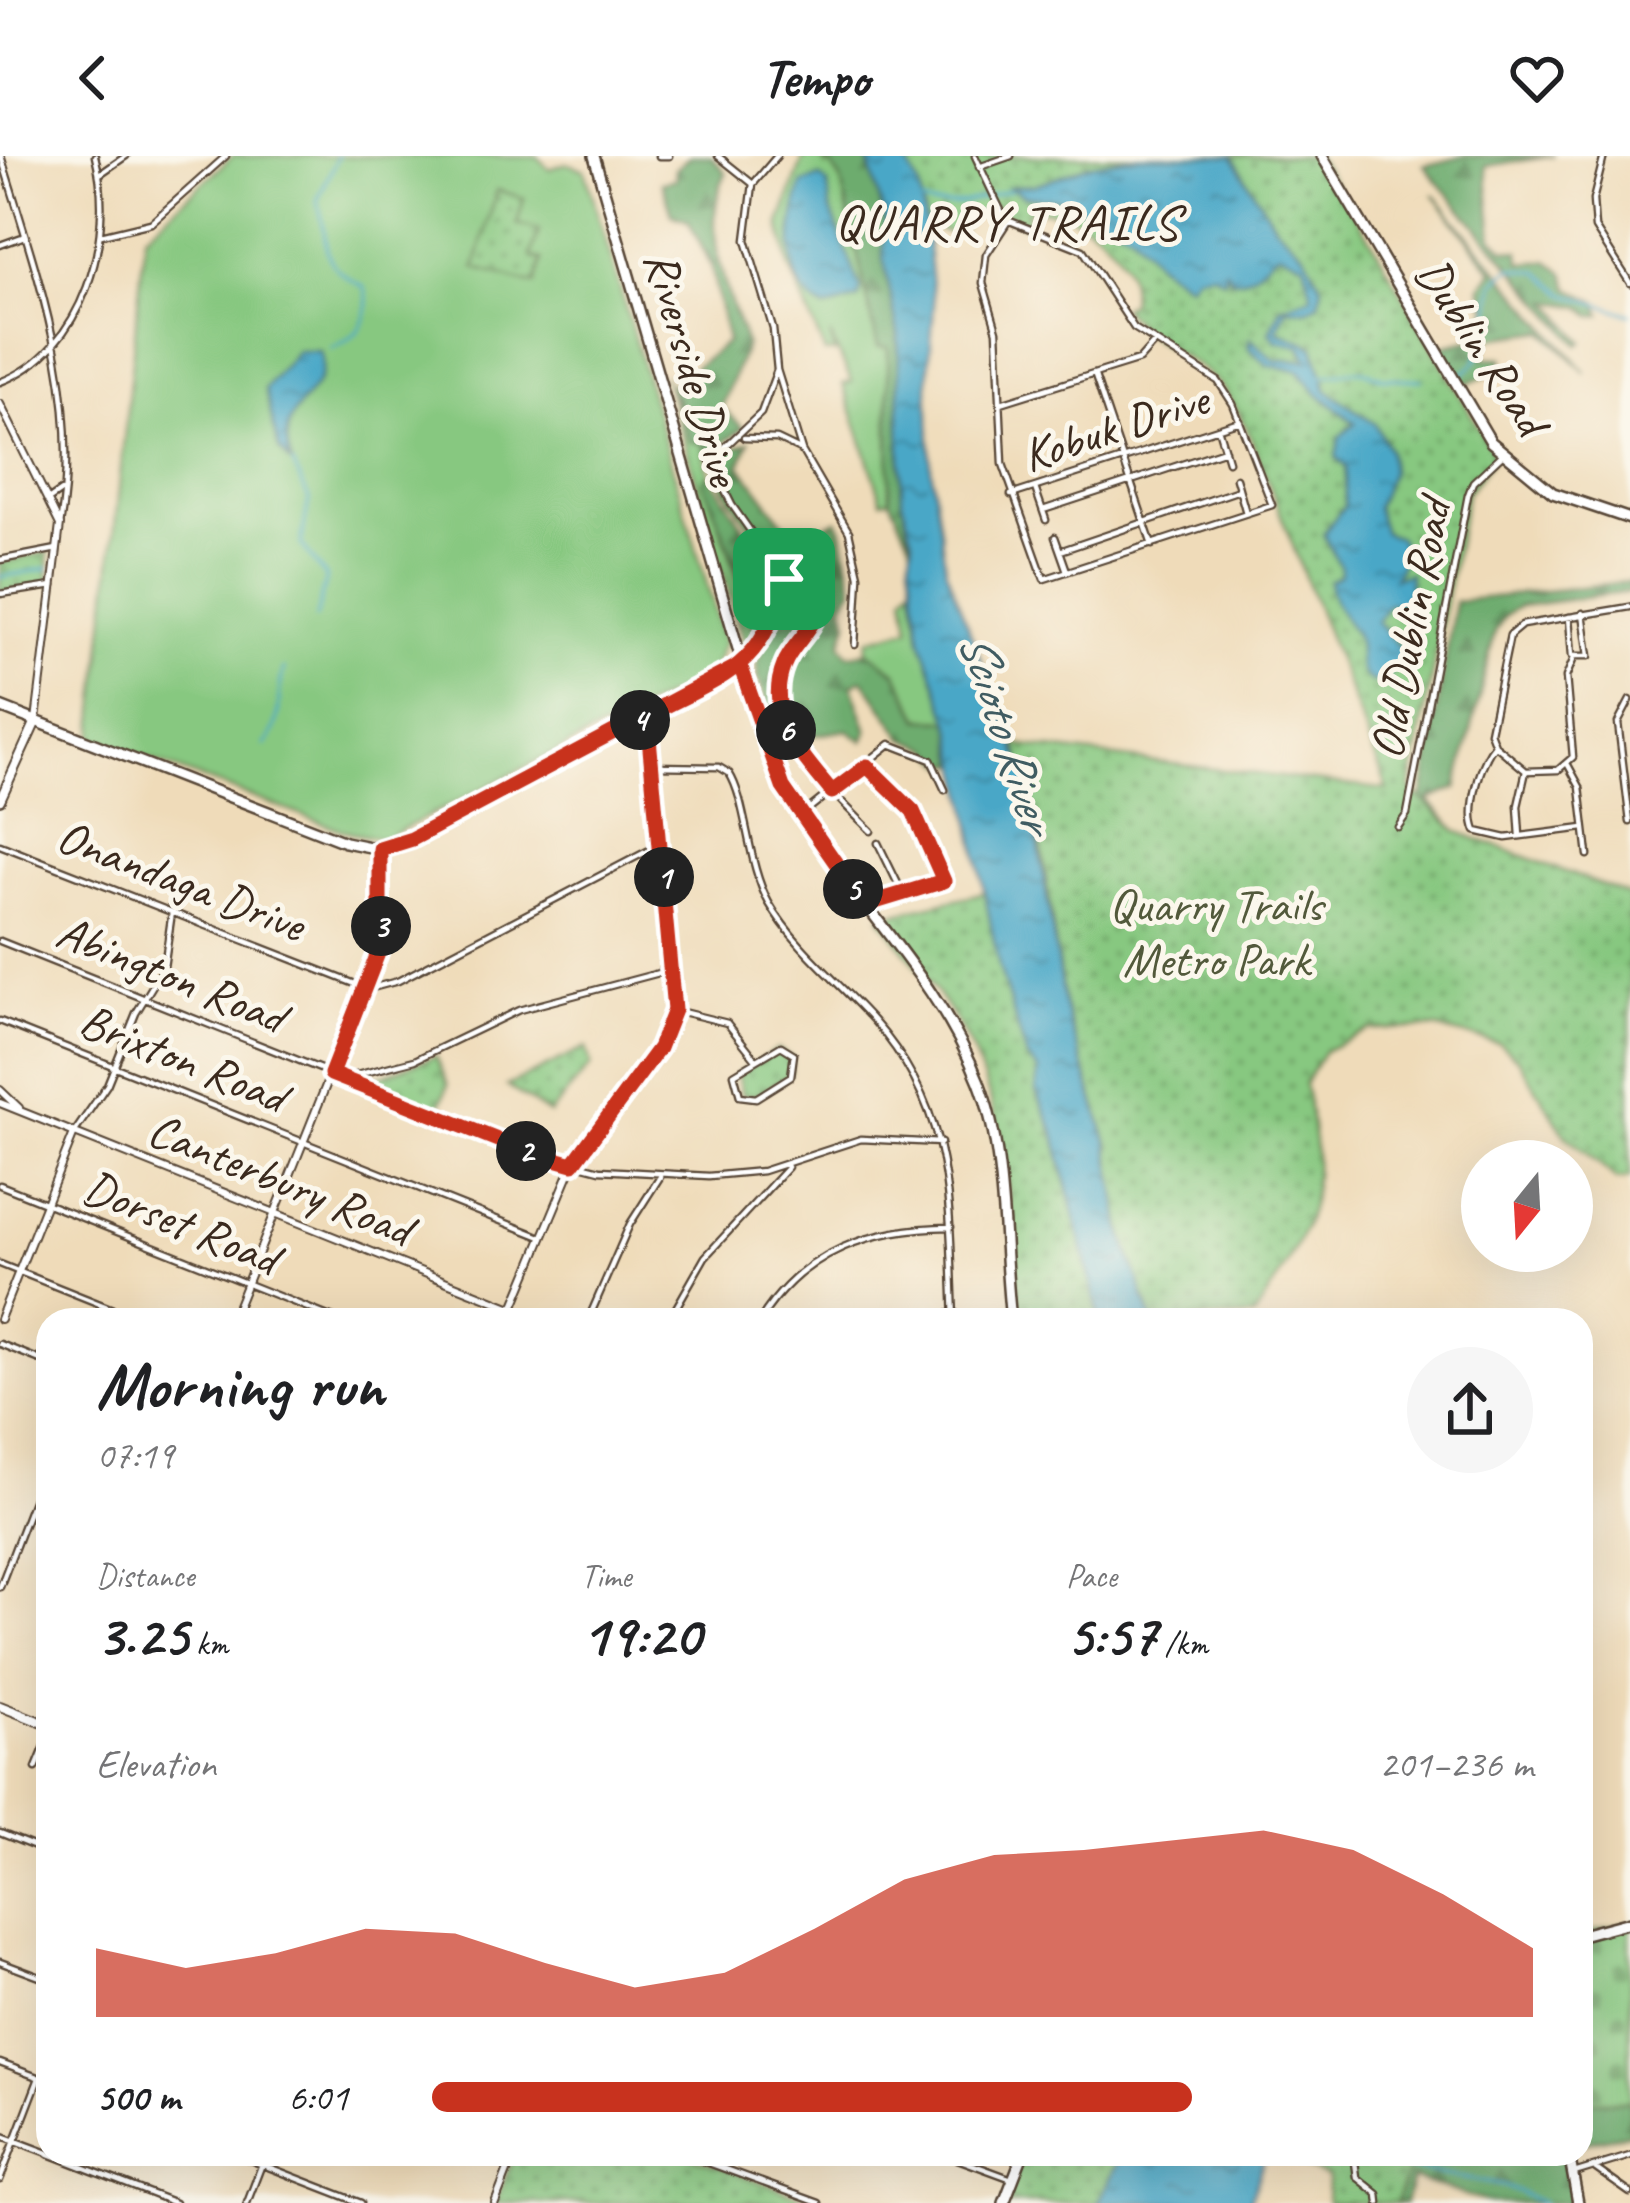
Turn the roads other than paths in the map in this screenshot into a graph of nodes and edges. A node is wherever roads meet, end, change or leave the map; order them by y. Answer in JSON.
{"nodes":[{"id":1,"x":1,"y":156,"type":"edge"},
{"id":2,"x":95,"y":156,"type":"edge"},
{"id":3,"x":126,"y":156,"type":"edge"},
{"id":4,"x":226,"y":156,"type":"edge"},
{"id":5,"x":594,"y":156,"type":"edge"},
{"id":6,"x":659,"y":156,"type":"edge"},
{"id":7,"x":669,"y":156,"type":"edge"},
{"id":8,"x":718,"y":156,"type":"edge"},
{"id":9,"x":778,"y":156,"type":"edge"},
{"id":10,"x":975,"y":156,"type":"edge"},
{"id":11,"x":1011,"y":156,"type":"edge"},
{"id":12,"x":1322,"y":156,"type":"edge"},
{"id":13,"x":1604,"y":156,"type":"edge"},
{"id":14,"x":979,"y":167,"type":"junction"},
{"id":15,"x":100,"y":174,"type":"junction"},
{"id":16,"x":753,"y":184,"type":"junction"},
{"id":17,"x":1008,"y":221,"type":"junction"},
{"id":18,"x":25,"y":236,"type":"junction"},
{"id":19,"x":101,"y":236,"type":"junction"},
{"id":20,"x":0,"y":245,"type":"edge"},
{"id":21,"x":1630,"y":283,"type":"edge"},
{"id":22,"x":54,"y":342,"type":"junction"},
{"id":23,"x":1154,"y":344,"type":"junction"},
{"id":24,"x":776,"y":370,"type":"junction"},
{"id":25,"x":1094,"y":376,"type":"junction"},
{"id":26,"x":0,"y":382,"type":"edge"},
{"id":27,"x":998,"y":403,"type":"junction"},
{"id":28,"x":0,"y":404,"type":"edge"},
{"id":29,"x":1240,"y":421,"type":"junction"},
{"id":30,"x":1218,"y":428,"type":"junction"},
{"id":31,"x":741,"y":438,"type":"junction"},
{"id":32,"x":1225,"y":450,"type":"junction"},
{"id":33,"x":802,"y":451,"type":"junction"},
{"id":34,"x":1503,"y":454,"type":"junction"},
{"id":35,"x":1123,"y":460,"type":"junction"},
{"id":36,"x":1228,"y":461,"type":"dead end"},
{"id":37,"x":1235,"y":478,"type":"dead end"},
{"id":38,"x":1130,"y":481,"type":"junction"},
{"id":39,"x":64,"y":486,"type":"junction"},
{"id":40,"x":1035,"y":488,"type":"junction"},
{"id":41,"x":1239,"y":490,"type":"junction"},
{"id":42,"x":1011,"y":495,"type":"junction"},
{"id":43,"x":51,"y":498,"type":"junction"},
{"id":44,"x":1043,"y":510,"type":"junction"},
{"id":45,"x":1246,"y":513,"type":"junction"},
{"id":46,"x":1630,"y":519,"type":"edge"},
{"id":47,"x":1046,"y":520,"type":"dead end"},
{"id":48,"x":1144,"y":522,"type":"junction"},
{"id":49,"x":60,"y":525,"type":"junction"},
{"id":50,"x":1055,"y":537,"type":"dead end"},
{"id":51,"x":1151,"y":545,"type":"junction"},
{"id":52,"x":57,"y":549,"type":"junction"},
{"id":53,"x":1060,"y":551,"type":"junction"},
{"id":54,"x":0,"y":560,"type":"edge"},
{"id":55,"x":1068,"y":573,"type":"junction"},
{"id":56,"x":784,"y":579,"type":"junction"},
{"id":57,"x":53,"y":586,"type":"junction"},
{"id":58,"x":0,"y":594,"type":"edge"},
{"id":59,"x":1630,"y":608,"type":"edge"},
{"id":60,"x":1583,"y":613,"type":"junction"},
{"id":61,"x":1569,"y":617,"type":"junction"},
{"id":62,"x":855,"y":645,"type":"dead end"},
{"id":63,"x":1574,"y":658,"type":"junction"},
{"id":64,"x":740,"y":665,"type":"junction"},
{"id":65,"x":1630,"y":700,"type":"edge"},
{"id":66,"x":0,"y":706,"type":"edge"},
{"id":67,"x":647,"y":716,"type":"junction"},
{"id":68,"x":36,"y":721,"type":"junction"},
{"id":69,"x":1495,"y":745,"type":"junction"},
{"id":70,"x":1568,"y":765,"type":"junction"},
{"id":71,"x":652,"y":766,"type":"junction"},
{"id":72,"x":867,"y":766,"type":"junction"},
{"id":73,"x":1526,"y":771,"type":"junction"},
{"id":74,"x":945,"y":790,"type":"dead end"},
{"id":75,"x":832,"y":792,"type":"junction"},
{"id":76,"x":0,"y":800,"type":"edge"},
{"id":77,"x":804,"y":810,"type":"junction"},
{"id":78,"x":1630,"y":822,"type":"edge"},
{"id":79,"x":1398,"y":827,"type":"dead end"},
{"id":80,"x":1584,"y":828,"type":"junction"},
{"id":81,"x":871,"y":831,"type":"dead end"},
{"id":82,"x":1520,"y":836,"type":"junction"},
{"id":83,"x":878,"y":842,"type":"dead end"},
{"id":84,"x":0,"y":845,"type":"edge"},
{"id":85,"x":661,"y":845,"type":"junction"},
{"id":86,"x":380,"y":849,"type":"junction"},
{"id":87,"x":1588,"y":855,"type":"dead end"},
{"id":88,"x":903,"y":895,"type":"junction"},
{"id":89,"x":865,"y":905,"type":"junction"},
{"id":90,"x":172,"y":912,"type":"junction"},
{"id":91,"x":0,"y":941,"type":"edge"},
{"id":92,"x":674,"y":969,"type":"junction"},
{"id":93,"x":366,"y":988,"type":"junction"},
{"id":94,"x":143,"y":999,"type":"junction"},
{"id":95,"x":674,"y":1010,"type":"junction"},
{"id":96,"x":0,"y":1021,"type":"edge"},
{"id":97,"x":755,"y":1058,"type":"junction"},
{"id":98,"x":114,"y":1066,"type":"junction"},
{"id":99,"x":331,"y":1074,"type":"junction"},
{"id":100,"x":343,"y":1079,"type":"junction"},
{"id":101,"x":0,"y":1090,"type":"edge"},
{"id":102,"x":0,"y":1103,"type":"edge"},
{"id":103,"x":23,"y":1112,"type":"junction"},
{"id":104,"x":74,"y":1132,"type":"junction"},
{"id":105,"x":304,"y":1142,"type":"junction"},
{"id":106,"x":941,"y":1143,"type":"junction"},
{"id":107,"x":792,"y":1163,"type":"junction"},
{"id":108,"x":573,"y":1164,"type":"junction"},
{"id":109,"x":660,"y":1177,"type":"junction"},
{"id":110,"x":0,"y":1184,"type":"edge"},
{"id":111,"x":46,"y":1203,"type":"junction"},
{"id":112,"x":275,"y":1213,"type":"junction"},
{"id":113,"x":951,"y":1227,"type":"junction"},
{"id":114,"x":541,"y":1238,"type":"junction"},
{"id":115,"x":0,"y":1264,"type":"edge"},
{"id":116,"x":19,"y":1272,"type":"junction"},
{"id":117,"x":247,"y":1283,"type":"junction"},
{"id":118,"x":110,"y":1308,"type":"edge"},
{"id":119,"x":237,"y":1308,"type":"edge"},
{"id":120,"x":308,"y":1308,"type":"edge"},
{"id":121,"x":513,"y":1308,"type":"joint"},
{"id":122,"x":593,"y":1308,"type":"edge"},
{"id":123,"x":676,"y":1308,"type":"edge"},
{"id":124,"x":771,"y":1308,"type":"edge"},
{"id":125,"x":954,"y":1308,"type":"edge"},
{"id":126,"x":1009,"y":1308,"type":"edge"},
{"id":127,"x":0,"y":1318,"type":"edge"},
{"id":128,"x":0,"y":1344,"type":"edge"},
{"id":129,"x":36,"y":1358,"type":"edge"},
{"id":130,"x":36,"y":1493,"type":"edge"},
{"id":131,"x":0,"y":1587,"type":"edge"},
{"id":132,"x":0,"y":1706,"type":"edge"},
{"id":133,"x":36,"y":1720,"type":"edge"},
{"id":134,"x":0,"y":1833,"type":"edge"},
{"id":135,"x":36,"y":1847,"type":"edge"},
{"id":136,"x":1630,"y":1922,"type":"edge"},
{"id":137,"x":1593,"y":1932,"type":"edge"},
{"id":138,"x":0,"y":1962,"type":"edge"},
{"id":139,"x":36,"y":1976,"type":"edge"},
{"id":140,"x":0,"y":2062,"type":"edge"},
{"id":141,"x":36,"y":2076,"type":"edge"},
{"id":142,"x":36,"y":2088,"type":"edge"},
{"id":143,"x":0,"y":2135,"type":"edge"},
{"id":144,"x":15,"y":2141,"type":"junction"},
{"id":145,"x":36,"y":2149,"type":"edge"},
{"id":146,"x":1630,"y":2156,"type":"edge"},
{"id":147,"x":80,"y":2166,"type":"edge"},
{"id":148,"x":261,"y":2166,"type":"edge"},
{"id":149,"x":267,"y":2166,"type":"edge"},
{"id":150,"x":510,"y":2166,"type":"edge"},
{"id":151,"x":717,"y":2166,"type":"edge"},
{"id":152,"x":976,"y":2166,"type":"edge"},
{"id":153,"x":1018,"y":2166,"type":"edge"},
{"id":154,"x":1356,"y":2166,"type":"edge"},
{"id":155,"x":1573,"y":2166,"type":"edge"},
{"id":156,"x":1596,"y":2170,"type":"junction"},
{"id":157,"x":1574,"y":2173,"type":"junction"},
{"id":158,"x":0,"y":2180,"type":"edge"},
{"id":159,"x":1013,"y":2180,"type":"junction"},
{"id":160,"x":1630,"y":2193,"type":"edge"},
{"id":161,"x":176,"y":2203,"type":"edge"},
{"id":162,"x":247,"y":2203,"type":"edge"},
{"id":163,"x":361,"y":2203,"type":"edge"},
{"id":164,"x":496,"y":2203,"type":"edge"},
{"id":165,"x":819,"y":2203,"type":"edge"},
{"id":166,"x":1004,"y":2203,"type":"edge"},
{"id":167,"x":1379,"y":2203,"type":"edge"},
{"id":168,"x":1578,"y":2203,"type":"edge"}],
"edges":[{"from":1,"to":18,"type":"street"},
{"from":2,"to":15,"type":"street"},
{"from":3,"to":15,"type":"street"},
{"from":4,"to":19,"type":"street"},
{"from":5,"to":64,"type":"main road","name":"Riverside Drive"},
{"from":6,"to":7,"type":"street"},
{"from":8,"to":16,"type":"street"},
{"from":9,"to":16,"type":"street"},
{"from":10,"to":14,"type":"street"},
{"from":11,"to":14,"type":"street"},
{"from":12,"to":34,"type":"main road","name":"Dublin Road"},
{"from":13,"to":21,"type":"street"},
{"from":14,"to":17,"type":"street"},
{"from":15,"to":19,"type":"street"},
{"from":16,"to":24,"type":"street"},
{"from":17,"to":23,"type":"street"},
{"from":17,"to":27,"type":"street"},
{"from":18,"to":20,"type":"street"},
{"from":18,"to":22,"type":"street"},
{"from":19,"to":22,"type":"street"},
{"from":22,"to":26,"type":"street"},
{"from":22,"to":39,"type":"street"},
{"from":23,"to":25,"type":"street"},
{"from":23,"to":29,"type":"street"},
{"from":24,"to":31,"type":"street"},
{"from":24,"to":33,"type":"street"},
{"from":25,"to":27,"type":"street"},
{"from":25,"to":35,"type":"street"},
{"from":27,"to":42,"type":"street"},
{"from":28,"to":43,"type":"street"},
{"from":29,"to":30,"type":"street","name":"Kobuk Drive"},
{"from":29,"to":45,"type":"street"},
{"from":30,"to":32,"type":"street"},
{"from":30,"to":35,"type":"street","name":"Kobuk Drive"},
{"from":31,"to":33,"type":"street"},
{"from":31,"to":56,"type":"street"},
{"from":32,"to":36,"type":"street"},
{"from":32,"to":38,"type":"street"},
{"from":33,"to":62,"type":"street"},
{"from":34,"to":46,"type":"main road","name":"Dublin Road"},
{"from":34,"to":79,"type":"street","name":"Old Dublin Road"},
{"from":35,"to":38,"type":"street"},
{"from":35,"to":40,"type":"street","name":"Kobuk Drive"},
{"from":37,"to":41,"type":"street"},
{"from":38,"to":44,"type":"street"},
{"from":38,"to":48,"type":"street"},
{"from":39,"to":43,"type":"street"},
{"from":39,"to":49,"type":"street"},
{"from":40,"to":42,"type":"street","name":"Kobuk Drive"},
{"from":40,"to":44,"type":"street"},
{"from":41,"to":45,"type":"street"},
{"from":41,"to":48,"type":"street"},
{"from":42,"to":55,"type":"street"},
{"from":43,"to":49,"type":"street"},
{"from":44,"to":47,"type":"street"},
{"from":45,"to":51,"type":"street"},
{"from":48,"to":51,"type":"street"},
{"from":48,"to":53,"type":"street"},
{"from":49,"to":52,"type":"street"},
{"from":50,"to":53,"type":"street"},
{"from":51,"to":55,"type":"street"},
{"from":52,"to":54,"type":"street"},
{"from":52,"to":57,"type":"street"},
{"from":53,"to":55,"type":"street"},
{"from":56,"to":64,"type":"street"},
{"from":56,"to":75,"type":"street"},
{"from":57,"to":58,"type":"street"},
{"from":57,"to":68,"type":"street"},
{"from":59,"to":60,"type":"street"},
{"from":60,"to":61,"type":"street"},
{"from":60,"to":63,"type":"street"},
{"from":61,"to":63,"type":"street"},
{"from":61,"to":69,"type":"street"},
{"from":63,"to":70,"type":"street"},
{"from":64,"to":67,"type":"main road"},
{"from":64,"to":77,"type":"main road","name":"Riverside Drive"},
{"from":65,"to":78,"type":"street"},
{"from":66,"to":68,"type":"main road"},
{"from":67,"to":71,"type":"street"},
{"from":67,"to":86,"type":"main road"},
{"from":68,"to":76,"type":"main road"},
{"from":68,"to":86,"type":"main road"},
{"from":69,"to":73,"type":"street"},
{"from":69,"to":82,"type":"street"},
{"from":70,"to":73,"type":"street"},
{"from":70,"to":80,"type":"street"},
{"from":71,"to":85,"type":"street"},
{"from":71,"to":106,"type":"street"},
{"from":72,"to":74,"type":"street"},
{"from":72,"to":75,"type":"street"},
{"from":72,"to":88,"type":"street"},
{"from":73,"to":82,"type":"street"},
{"from":75,"to":77,"type":"street"},
{"from":75,"to":81,"type":"street"},
{"from":77,"to":89,"type":"main road","name":"Riverside Drive"},
{"from":80,"to":82,"type":"street"},
{"from":80,"to":87,"type":"street"},
{"from":83,"to":88,"type":"street"},
{"from":84,"to":90,"type":"street","name":"Onandaga Drive"},
{"from":85,"to":92,"type":"street"},
{"from":85,"to":93,"type":"street"},
{"from":86,"to":93,"type":"street"},
{"from":88,"to":89,"type":"street"},
{"from":89,"to":126,"type":"main road","name":"Riverside Drive"},
{"from":90,"to":93,"type":"street","name":"Onandaga Drive"},
{"from":90,"to":94,"type":"street"},
{"from":91,"to":94,"type":"street","name":"Abington Road"},
{"from":92,"to":95,"type":"street"},
{"from":92,"to":100,"type":"street"},
{"from":93,"to":99,"type":"street"},
{"from":94,"to":98,"type":"street"},
{"from":94,"to":99,"type":"street","name":"Abington Road"},
{"from":95,"to":97,"type":"street"},
{"from":95,"to":108,"type":"street"},
{"from":96,"to":98,"type":"street","name":"Brixton Road"},
{"from":97,"to":97,"type":"street"},
{"from":98,"to":104,"type":"street"},
{"from":98,"to":105,"type":"street","name":"Brixton Road"},
{"from":99,"to":100,"type":"street","name":"Abington Road"},
{"from":99,"to":105,"type":"street"},
{"from":100,"to":108,"type":"street","name":"Abington Road"},
{"from":101,"to":103,"type":"street","name":"Canterbury Road"},
{"from":102,"to":103,"type":"street"},
{"from":103,"to":104,"type":"street","name":"Canterbury Road"},
{"from":104,"to":111,"type":"street"},
{"from":104,"to":112,"type":"street","name":"Canterbury Road"},
{"from":105,"to":112,"type":"street"},
{"from":105,"to":114,"type":"street","name":"Brixton Road"},
{"from":106,"to":107,"type":"street","name":"Abington Road"},
{"from":106,"to":113,"type":"street"},
{"from":107,"to":109,"type":"street","name":"Abington Road"},
{"from":107,"to":123,"type":"street"},
{"from":108,"to":109,"type":"street","name":"Abington Road"},
{"from":108,"to":114,"type":"street"},
{"from":109,"to":122,"type":"street"},
{"from":110,"to":111,"type":"street","name":"Dorset Road"},
{"from":111,"to":116,"type":"street"},
{"from":111,"to":117,"type":"street","name":"Dorset Road"},
{"from":112,"to":117,"type":"street"},
{"from":112,"to":121,"type":"street","name":"Canterbury Road"},
{"from":113,"to":124,"type":"street"},
{"from":113,"to":125,"type":"street"},
{"from":114,"to":121,"type":"street"},
{"from":115,"to":116,"type":"street"},
{"from":116,"to":118,"type":"street"},
{"from":116,"to":127,"type":"street"},
{"from":117,"to":119,"type":"street"},
{"from":117,"to":120,"type":"street","name":"Dorset Road"},
{"from":128,"to":129,"type":"street"},
{"from":130,"to":131,"type":"street"},
{"from":132,"to":133,"type":"main road"},
{"from":134,"to":135,"type":"street"},
{"from":136,"to":137,"type":"main road"},
{"from":138,"to":139,"type":"street"},
{"from":140,"to":141,"type":"street"},
{"from":142,"to":144,"type":"street"},
{"from":143,"to":144,"type":"street"},
{"from":144,"to":145,"type":"street"},
{"from":144,"to":158,"type":"street"},
{"from":146,"to":156,"type":"street"},
{"from":147,"to":161,"type":"street"},
{"from":148,"to":162,"type":"street"},
{"from":149,"to":163,"type":"street"},
{"from":150,"to":164,"type":"street"},
{"from":151,"to":165,"type":"street"},
{"from":152,"to":159,"type":"street"},
{"from":153,"to":159,"type":"main road"},
{"from":154,"to":167,"type":"street"},
{"from":155,"to":157,"type":"main road"},
{"from":156,"to":157,"type":"street"},
{"from":156,"to":160,"type":"street"},
{"from":157,"to":168,"type":"main road"},
{"from":159,"to":166,"type":"main road"}]}
